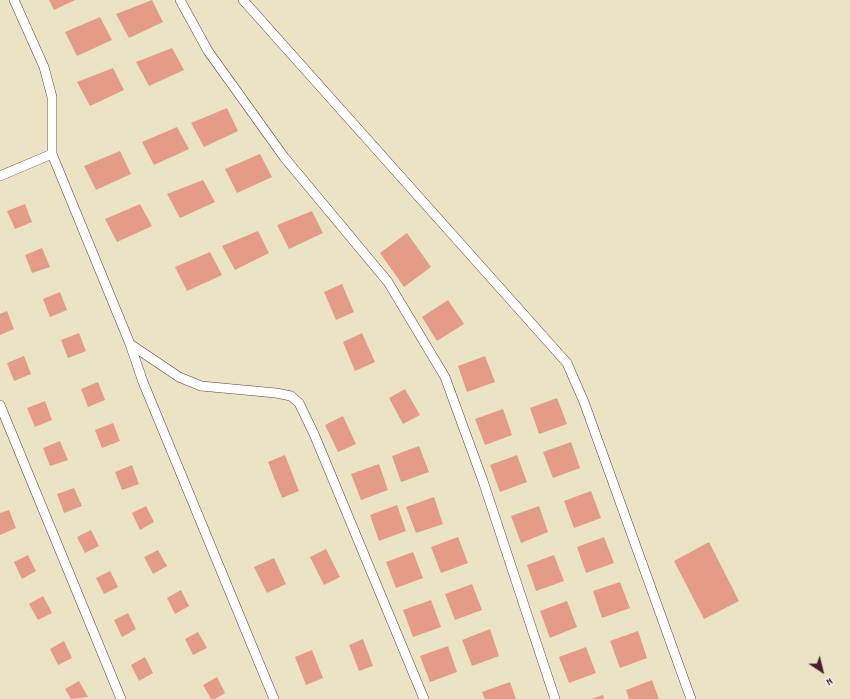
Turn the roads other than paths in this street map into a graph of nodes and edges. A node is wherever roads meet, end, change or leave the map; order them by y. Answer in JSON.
{"nodes":[{"id":1,"x":14,"y":0,"type":"edge"},
{"id":2,"x":180,"y":0,"type":"edge"},
{"id":3,"x":243,"y":0,"type":"edge"},
{"id":4,"x":52,"y":154,"type":"junction"},
{"id":5,"x":0,"y":176,"type":"edge"},
{"id":6,"x":130,"y":344,"type":"junction"},
{"id":7,"x":0,"y":405,"type":"edge"},
{"id":8,"x":121,"y":699,"type":"edge"},
{"id":9,"x":274,"y":699,"type":"edge"},
{"id":10,"x":424,"y":699,"type":"edge"},
{"id":11,"x":555,"y":699,"type":"edge"},
{"id":12,"x":691,"y":699,"type":"edge"}],
"edges":[{"from":1,"to":4,"type":"lane"},
{"from":2,"to":11,"type":"lane"},
{"from":3,"to":12,"type":"lane"},
{"from":4,"to":5,"type":"lane"},
{"from":4,"to":6,"type":"lane"},
{"from":6,"to":9,"type":"lane"},
{"from":6,"to":10,"type":"lane"},
{"from":7,"to":8,"type":"lane"}]}
